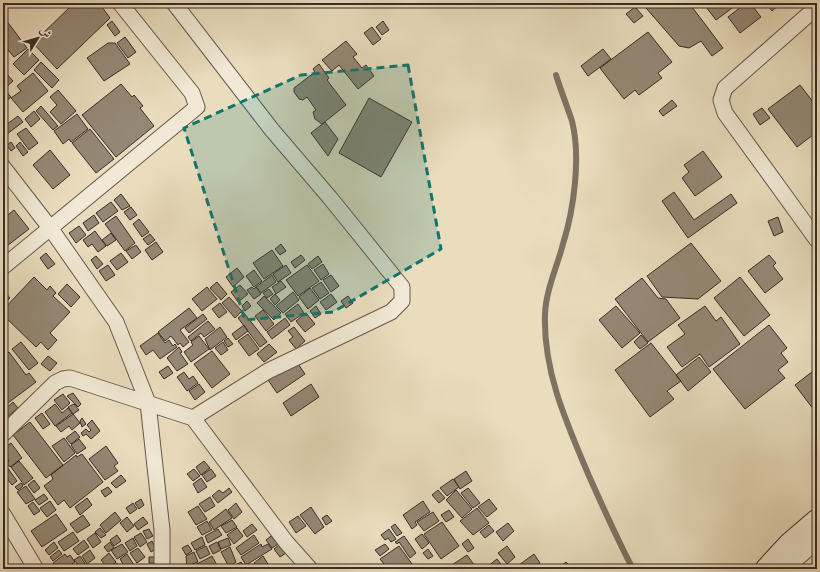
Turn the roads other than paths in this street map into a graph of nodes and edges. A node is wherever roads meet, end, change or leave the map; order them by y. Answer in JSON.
{"nodes":[{"id":1,"x":120,"y":3,"type":"edge"},
{"id":2,"x":174,"y":3,"type":"edge"},
{"id":3,"x":817,"y":7,"type":"edge"},
{"id":4,"x":3,"y":166,"type":"edge"},
{"id":5,"x":51,"y":229,"type":"junction"},
{"id":6,"x":817,"y":240,"type":"edge"},
{"id":7,"x":3,"y":267,"type":"edge"},
{"id":8,"x":148,"y":403,"type":"junction"},
{"id":9,"x":193,"y":418,"type":"junction"},
{"id":10,"x":3,"y":434,"type":"edge"},
{"id":11,"x":3,"y":514,"type":"edge"},
{"id":12,"x":817,"y":520,"type":"edge"},
{"id":13,"x":817,"y":541,"type":"edge"},
{"id":14,"x":302,"y":567,"type":"edge"},
{"id":15,"x":36,"y":569,"type":"edge"},
{"id":16,"x":162,"y":569,"type":"edge"},
{"id":17,"x":766,"y":569,"type":"edge"},
{"id":18,"x":785,"y":569,"type":"edge"}],
"edges":[{"from":1,"to":5,"type":"street"},
{"from":2,"to":9,"type":"street"},
{"from":3,"to":6,"type":"street"},
{"from":4,"to":5,"type":"street"},
{"from":5,"to":7,"type":"street"},
{"from":5,"to":8,"type":"street"},
{"from":8,"to":9,"type":"street"},
{"from":8,"to":10,"type":"street"},
{"from":8,"to":16,"type":"street"},
{"from":9,"to":14,"type":"street"},
{"from":11,"to":15,"type":"street"},
{"from":12,"to":17,"type":"main road"},
{"from":13,"to":18,"type":"street"}]}
